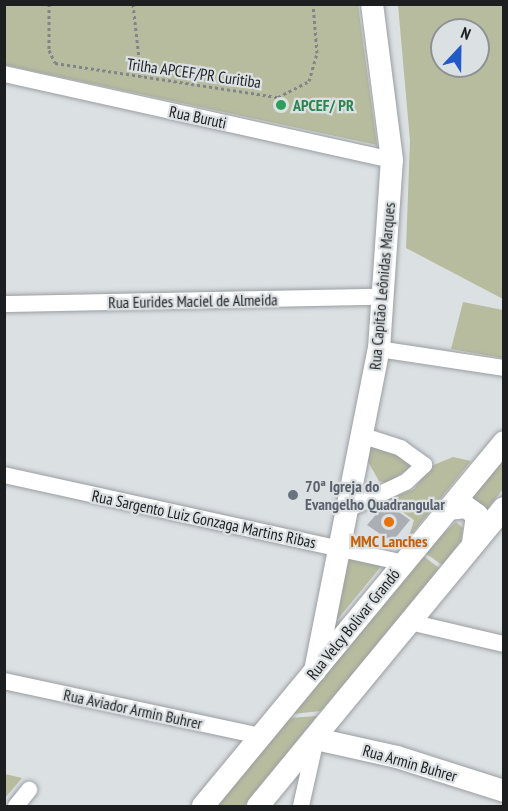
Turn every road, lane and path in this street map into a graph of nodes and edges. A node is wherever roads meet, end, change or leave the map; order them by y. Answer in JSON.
{"nodes":[{"id":1,"x":49,"y":4,"type":"edge"},
{"id":2,"x":133,"y":4,"type":"edge"},
{"id":3,"x":313,"y":4,"type":"edge"},
{"id":4,"x":372,"y":4,"type":"edge"},
{"id":5,"x":4,"y":74,"type":"edge"},
{"id":6,"x":141,"y":77,"type":"junction"},
{"id":7,"x":392,"y":160,"type":"junction"},
{"id":8,"x":381,"y":297,"type":"junction"},
{"id":9,"x":4,"y":304,"type":"edge"},
{"id":10,"x":379,"y":349,"type":"junction"},
{"id":11,"x":504,"y":368,"type":"edge"},
{"id":12,"x":362,"y":435,"type":"junction"},
{"id":13,"x":504,"y":442,"type":"edge"},
{"id":14,"x":4,"y":475,"type":"edge"},
{"id":15,"x":504,"y":508,"type":"edge"},
{"id":16,"x":448,"y":509,"type":"junction"},
{"id":17,"x":346,"y":510,"type":"junction"},
{"id":18,"x":487,"y":532,"type":"edge"},
{"id":19,"x":338,"y":548,"type":"junction"},
{"id":20,"x":404,"y":563,"type":"junction"},
{"id":21,"x":410,"y":622,"type":"junction"},
{"id":22,"x":504,"y":644,"type":"edge"},
{"id":23,"x":315,"y":671,"type":"junction"},
{"id":24,"x":4,"y":681,"type":"edge"},
{"id":25,"x":261,"y":736,"type":"junction"},
{"id":26,"x":316,"y":739,"type":"junction"},
{"id":27,"x":29,"y":790,"type":"dead end"},
{"id":28,"x":504,"y":791,"type":"edge"},
{"id":29,"x":16,"y":807,"type":"edge"},
{"id":30,"x":203,"y":807,"type":"edge"},
{"id":31,"x":258,"y":807,"type":"edge"},
{"id":32,"x":301,"y":807,"type":"edge"}],
"edges":[{"from":1,"to":6,"type":"path","name":"Trilha APCEF/PR Curitiba"},
{"from":2,"to":6,"type":"path"},
{"from":3,"to":6,"type":"path","name":"Trilha APCEF/PR Curitiba"},
{"from":4,"to":7,"type":"main road","name":"Rua Capitão Leônidas Marques"},
{"from":5,"to":7,"type":"street","name":"Rua Buruti"},
{"from":7,"to":8,"type":"main road","name":"Rua Capitão Leônidas Marques"},
{"from":8,"to":9,"type":"street","name":"Rua Eurides Maciel de Almeida"},
{"from":8,"to":10,"type":"main road","name":"Rua Capitão Leônidas Marques"},
{"from":10,"to":11,"type":"street"},
{"from":10,"to":12,"type":"main road","name":"Rua Capitão Leônidas Marques"},
{"from":12,"to":17,"type":"main road","name":"Rua Capitão Leônidas Marques"},
{"from":12,"to":17,"type":"street"},
{"from":13,"to":16,"type":"main road","name":"Rua Velcy Bolivar Grandó"},
{"from":14,"to":19,"type":"street","name":"Rua Sargento Luiz Gonzaga Martins Ribas"},
{"from":15,"to":18,"type":"main road"},
{"from":16,"to":18,"type":"main road"},
{"from":16,"to":20,"type":"main road","name":"Rua Velcy Bolivar Grandó"},
{"from":17,"to":19,"type":"main road","name":"Rua Capitão Leônidas Marques"},
{"from":18,"to":21,"type":"main road"},
{"from":19,"to":20,"type":"street","name":"Rua Sargento Luiz Gonzaga Martins Ribas"},
{"from":19,"to":23,"type":"main road","name":"Rua Capitão Leônidas Marques"},
{"from":20,"to":23,"type":"main road","name":"Rua Velcy Bolivar Grandó"},
{"from":21,"to":22,"type":"street"},
{"from":21,"to":26,"type":"main road"},
{"from":23,"to":25,"type":"main road","name":"Rua Velcy Bolivar Grandó"},
{"from":24,"to":25,"type":"street","name":"Rua Aviador Armin Buhrer"},
{"from":25,"to":30,"type":"main road","name":"Rua Velcy Bolivar Grandó"},
{"from":26,"to":28,"type":"main road","name":"Rua Armin Buhrer"},
{"from":26,"to":31,"type":"main road"},
{"from":26,"to":32,"type":"street"},
{"from":27,"to":29,"type":"street"}]}
